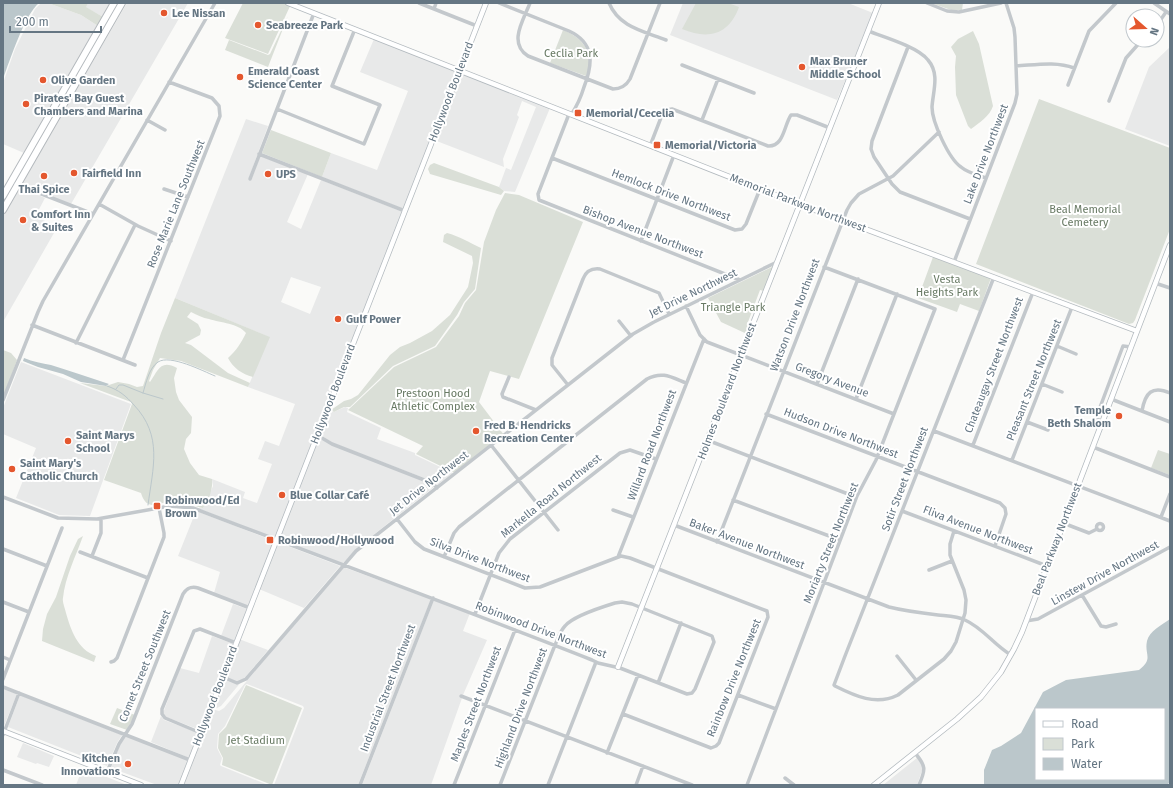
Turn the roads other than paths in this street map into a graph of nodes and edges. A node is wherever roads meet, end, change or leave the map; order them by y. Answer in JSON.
{"nodes":[{"id":1,"x":114,"y":3,"type":"edge"},
{"id":2,"x":122,"y":3,"type":"edge"},
{"id":3,"x":215,"y":3,"type":"edge"},
{"id":4,"x":288,"y":3,"type":"edge"},
{"id":5,"x":418,"y":3,"type":"edge"},
{"id":6,"x":436,"y":3,"type":"edge"},
{"id":7,"x":486,"y":3,"type":"edge"},
{"id":8,"x":500,"y":3,"type":"edge"},
{"id":9,"x":530,"y":3,"type":"edge"},
{"id":10,"x":609,"y":3,"type":"edge"},
{"id":11,"x":660,"y":3,"type":"edge"},
{"id":12,"x":879,"y":3,"type":"edge"},
{"id":13,"x":927,"y":3,"type":"edge"},
{"id":14,"x":1001,"y":3,"type":"edge"},
{"id":15,"x":1006,"y":3,"type":"edge"},
{"id":16,"x":1116,"y":3,"type":"edge"},
{"id":17,"x":1154,"y":3,"type":"edge"},
{"id":18,"x":434,"y":9,"type":"junction"},
{"id":19,"x":1168,"y":13,"type":"edge"},
{"id":20,"x":314,"y":14,"type":"junction"},
{"id":21,"x":526,"y":14,"type":"junction"},
{"id":22,"x":477,"y":26,"type":"junction"},
{"id":23,"x":355,"y":29,"type":"junction"},
{"id":24,"x":868,"y":31,"type":"junction"},
{"id":25,"x":648,"y":33,"type":"junction"},
{"id":26,"x":666,"y":40,"type":"dead end"},
{"id":27,"x":908,"y":47,"type":"junction"},
{"id":28,"x":1134,"y":48,"type":"edge"},
{"id":29,"x":682,"y":65,"type":"dead end"},
{"id":30,"x":1016,"y":66,"type":"junction"},
{"id":31,"x":1074,"y":68,"type":"junction"},
{"id":32,"x":460,"y":71,"type":"junction"},
{"id":33,"x":587,"y":79,"type":"junction"},
{"id":34,"x":718,"y":79,"type":"junction"},
{"id":35,"x":169,"y":82,"type":"junction"},
{"id":36,"x":1068,"y":85,"type":"dead end"},
{"id":37,"x":754,"y":93,"type":"dead end"},
{"id":38,"x":1109,"y":101,"type":"dead end"},
{"id":39,"x":277,"y":109,"type":"junction"},
{"id":40,"x":570,"y":114,"type":"junction"},
{"id":41,"x":148,"y":120,"type":"junction"},
{"id":42,"x":702,"y":120,"type":"junction"},
{"id":43,"x":830,"y":128,"type":"junction"},
{"id":44,"x":165,"y":130,"type":"dead end"},
{"id":45,"x":939,"y":132,"type":"junction"},
{"id":46,"x":650,"y":146,"type":"junction"},
{"id":47,"x":259,"y":154,"type":"junction"},
{"id":48,"x":674,"y":155,"type":"junction"},
{"id":49,"x":552,"y":158,"type":"junction"},
{"id":50,"x":888,"y":178,"type":"junction"},
{"id":51,"x":986,"y":178,"type":"junction"},
{"id":52,"x":250,"y":179,"type":"dead end"},
{"id":53,"x":11,"y":182,"type":"junction"},
{"id":54,"x":17,"y":185,"type":"junction"},
{"id":55,"x":164,"y":189,"type":"dead end"},
{"id":56,"x":760,"y":189,"type":"junction"},
{"id":57,"x":3,"y":196,"type":"edge"},
{"id":58,"x":188,"y":198,"type":"junction"},
{"id":59,"x":657,"y":199,"type":"junction"},
{"id":60,"x":99,"y":204,"type":"junction"},
{"id":61,"x":800,"y":204,"type":"junction"},
{"id":62,"x":3,"y":210,"type":"edge"},
{"id":63,"x":405,"y":211,"type":"junction"},
{"id":64,"x":93,"y":214,"type":"junction"},
{"id":65,"x":970,"y":220,"type":"junction"},
{"id":66,"x":842,"y":221,"type":"junction"},
{"id":67,"x":135,"y":224,"type":"junction"},
{"id":68,"x":171,"y":241,"type":"junction"},
{"id":69,"x":641,"y":241,"type":"junction"},
{"id":70,"x":1170,"y":245,"type":"edge"},
{"id":71,"x":777,"y":262,"type":"junction"},
{"id":72,"x":954,"y":262,"type":"junction"},
{"id":73,"x":824,"y":267,"type":"junction"},
{"id":74,"x":994,"y":277,"type":"junction"},
{"id":75,"x":858,"y":279,"type":"junction"},
{"id":76,"x":740,"y":280,"type":"junction"},
{"id":77,"x":1156,"y":283,"type":"junction"},
{"id":78,"x":1170,"y":288,"type":"edge"},
{"id":79,"x":1033,"y":292,"type":"junction"},
{"id":80,"x":897,"y":294,"type":"junction"},
{"id":81,"x":686,"y":306,"type":"junction"},
{"id":82,"x":1072,"y":307,"type":"junction"},
{"id":83,"x":669,"y":314,"type":"junction"},
{"id":84,"x":618,"y":321,"type":"dead end"},
{"id":85,"x":32,"y":325,"type":"junction"},
{"id":86,"x":1137,"y":331,"type":"junction"},
{"id":87,"x":631,"y":336,"type":"junction"},
{"id":88,"x":704,"y":340,"type":"junction"},
{"id":89,"x":76,"y":342,"type":"junction"},
{"id":90,"x":1057,"y":346,"type":"junction"},
{"id":91,"x":1131,"y":347,"type":"junction"},
{"id":92,"x":1076,"y":354,"type":"dead end"},
{"id":93,"x":741,"y":355,"type":"junction"},
{"id":94,"x":123,"y":360,"type":"junction"},
{"id":95,"x":136,"y":366,"type":"dead end"},
{"id":96,"x":783,"y":371,"type":"junction"},
{"id":97,"x":509,"y":377,"type":"dead end"},
{"id":98,"x":686,"y":383,"type":"junction"},
{"id":99,"x":817,"y":384,"type":"junction"},
{"id":100,"x":1042,"y":384,"type":"junction"},
{"id":101,"x":568,"y":385,"type":"junction"},
{"id":102,"x":1062,"y":392,"type":"dead end"},
{"id":103,"x":1170,"y":392,"type":"edge"},
{"id":104,"x":856,"y":399,"type":"junction"},
{"id":105,"x":3,"y":400,"type":"edge"},
{"id":106,"x":1111,"y":400,"type":"junction"},
{"id":107,"x":536,"y":410,"type":"junction"},
{"id":108,"x":1142,"y":411,"type":"junction"},
{"id":109,"x":766,"y":414,"type":"junction"},
{"id":110,"x":894,"y":414,"type":"junction"},
{"id":111,"x":1027,"y":422,"type":"junction"},
{"id":112,"x":1102,"y":422,"type":"junction"},
{"id":113,"x":1170,"y":422,"type":"edge"},
{"id":114,"x":1048,"y":430,"type":"dead end"},
{"id":115,"x":934,"y":431,"type":"junction"},
{"id":116,"x":317,"y":435,"type":"junction"},
{"id":117,"x":707,"y":440,"type":"junction"},
{"id":118,"x":491,"y":445,"type":"junction"},
{"id":119,"x":973,"y":445,"type":"junction"},
{"id":120,"x":1093,"y":447,"type":"junction"},
{"id":121,"x":878,"y":456,"type":"junction"},
{"id":122,"x":750,"y":457,"type":"junction"},
{"id":123,"x":656,"y":459,"type":"junction"},
{"id":124,"x":1012,"y":460,"type":"junction"},
{"id":125,"x":918,"y":472,"type":"junction"},
{"id":126,"x":1170,"y":477,"type":"edge"},
{"id":127,"x":518,"y":479,"type":"junction"},
{"id":128,"x":1078,"y":485,"type":"junction"},
{"id":129,"x":437,"y":488,"type":"junction"},
{"id":130,"x":1170,"y":494,"type":"edge"},
{"id":131,"x":3,"y":497,"type":"edge"},
{"id":132,"x":856,"y":497,"type":"junction"},
{"id":133,"x":733,"y":500,"type":"junction"},
{"id":134,"x":159,"y":508,"type":"junction"},
{"id":135,"x":613,"y":510,"type":"dead end"},
{"id":136,"x":902,"y":511,"type":"junction"},
{"id":137,"x":544,"y":512,"type":"junction"},
{"id":138,"x":633,"y":517,"type":"junction"},
{"id":139,"x":1161,"y":517,"type":"junction"},
{"id":140,"x":101,"y":519,"type":"junction"},
{"id":141,"x":397,"y":519,"type":"junction"},
{"id":142,"x":1170,"y":521,"type":"edge"},
{"id":143,"x":1063,"y":523,"type":"junction"},
{"id":144,"x":674,"y":525,"type":"junction"},
{"id":145,"x":62,"y":528,"type":"dead end"},
{"id":146,"x":1097,"y":529,"type":"dead end"},
{"id":147,"x":558,"y":530,"type":"dead end"},
{"id":148,"x":954,"y":531,"type":"junction"},
{"id":149,"x":276,"y":540,"type":"junction"},
{"id":150,"x":840,"y":540,"type":"junction"},
{"id":151,"x":717,"y":542,"type":"junction"},
{"id":152,"x":994,"y":546,"type":"junction"},
{"id":153,"x":1170,"y":548,"type":"edge"},
{"id":154,"x":3,"y":549,"type":"edge"},
{"id":155,"x":80,"y":552,"type":"dead end"},
{"id":156,"x":92,"y":556,"type":"junction"},
{"id":157,"x":444,"y":557,"type":"junction"},
{"id":158,"x":618,"y":557,"type":"junction"},
{"id":159,"x":952,"y":561,"type":"junction"},
{"id":160,"x":343,"y":565,"type":"junction"},
{"id":161,"x":47,"y":566,"type":"junction"},
{"id":162,"x":1047,"y":566,"type":"junction"},
{"id":163,"x":657,"y":568,"type":"junction"},
{"id":164,"x":929,"y":570,"type":"dead end"},
{"id":165,"x":490,"y":575,"type":"junction"},
{"id":166,"x":148,"y":578,"type":"junction"},
{"id":167,"x":824,"y":583,"type":"junction"},
{"id":168,"x":1082,"y":595,"type":"junction"},
{"id":169,"x":433,"y":598,"type":"junction"},
{"id":170,"x":868,"y":600,"type":"junction"},
{"id":171,"x":3,"y":602,"type":"edge"},
{"id":172,"x":642,"y":607,"type":"junction"},
{"id":173,"x":250,"y":608,"type":"junction"},
{"id":174,"x":29,"y":612,"type":"junction"},
{"id":175,"x":475,"y":614,"type":"junction"},
{"id":176,"x":963,"y":619,"type":"junction"},
{"id":177,"x":1026,"y":621,"type":"junction"},
{"id":178,"x":681,"y":623,"type":"junction"},
{"id":179,"x":1116,"y":624,"type":"dead end"},
{"id":180,"x":515,"y":630,"type":"junction"},
{"id":181,"x":236,"y":643,"type":"junction"},
{"id":182,"x":555,"y":645,"type":"junction"},
{"id":183,"x":1011,"y":655,"type":"junction"},
{"id":184,"x":897,"y":656,"type":"dead end"},
{"id":185,"x":3,"y":658,"type":"edge"},
{"id":186,"x":10,"y":660,"type":"junction"},
{"id":187,"x":111,"y":662,"type":"dead end"},
{"id":188,"x":596,"y":662,"type":"junction"},
{"id":189,"x":618,"y":667,"type":"junction"},
{"id":190,"x":638,"y":675,"type":"junction"},
{"id":191,"x":223,"y":677,"type":"junction"},
{"id":192,"x":3,"y":679,"type":"edge"},
{"id":193,"x":916,"y":680,"type":"junction"},
{"id":194,"x":658,"y":683,"type":"junction"},
{"id":195,"x":3,"y":687,"type":"edge"},
{"id":196,"x":19,"y":693,"type":"junction"},
{"id":197,"x":738,"y":695,"type":"junction"},
{"id":198,"x":461,"y":696,"type":"dead end"},
{"id":199,"x":485,"y":705,"type":"junction"},
{"id":200,"x":776,"y":709,"type":"junction"},
{"id":201,"x":622,"y":714,"type":"junction"},
{"id":202,"x":525,"y":721,"type":"junction"},
{"id":203,"x":3,"y":732,"type":"edge"},
{"id":204,"x":201,"y":732,"type":"junction"},
{"id":205,"x":125,"y":734,"type":"junction"},
{"id":206,"x":567,"y":737,"type":"junction"},
{"id":207,"x":915,"y":752,"type":"junction"},
{"id":208,"x":607,"y":753,"type":"junction"},
{"id":209,"x":190,"y":760,"type":"junction"},
{"id":210,"x":643,"y":766,"type":"junction"},
{"id":211,"x":3,"y":770,"type":"edge"},
{"id":212,"x":107,"y":772,"type":"junction"},
{"id":213,"x":785,"y":778,"type":"dead end"},
{"id":214,"x":548,"y":784,"type":"edge"},
{"id":215,"x":42,"y":785,"type":"edge"},
{"id":216,"x":141,"y":785,"type":"edge"},
{"id":217,"x":181,"y":785,"type":"edge"},
{"id":218,"x":360,"y":785,"type":"edge"},
{"id":219,"x":454,"y":785,"type":"edge"},
{"id":220,"x":500,"y":785,"type":"edge"},
{"id":221,"x":553,"y":785,"type":"edge"},
{"id":222,"x":636,"y":785,"type":"edge"},
{"id":223,"x":692,"y":785,"type":"edge"},
{"id":224,"x":747,"y":785,"type":"edge"},
{"id":225,"x":794,"y":785,"type":"edge"},
{"id":226,"x":874,"y":785,"type":"edge"},
{"id":227,"x":919,"y":785,"type":"edge"}],
"edges":[{"from":1,"to":53,"type":"highway"},
{"from":2,"to":54,"type":"highway"},
{"from":3,"to":35,"type":"street"},
{"from":4,"to":20,"type":"street","name":"Memorial Parkway Northwest"},
{"from":5,"to":18,"type":"street"},
{"from":6,"to":18,"type":"street"},
{"from":7,"to":22,"type":"street","name":"Hollywood Boulevard"},
{"from":8,"to":21,"type":"street"},
{"from":9,"to":21,"type":"street"},
{"from":10,"to":25,"type":"street"},
{"from":11,"to":25,"type":"street"},
{"from":12,"to":24,"type":"street","name":"Holmes Boulevard Northwest"},
{"from":13,"to":14,"type":"street"},
{"from":15,"to":30,"type":"street","name":"Lake Drive Northwest"},
{"from":16,"to":31,"type":"street"},
{"from":17,"to":19,"type":"street"},
{"from":18,"to":22,"type":"street"},
{"from":20,"to":23,"type":"street","name":"Memorial Parkway Northwest"},
{"from":20,"to":39,"type":"street"},
{"from":21,"to":33,"type":"street"},
{"from":21,"to":33,"type":"street"},
{"from":22,"to":32,"type":"street","name":"Hollywood Boulevard"},
{"from":23,"to":32,"type":"street","name":"Memorial Parkway Northwest"},
{"from":23,"to":39,"type":"street"},
{"from":24,"to":27,"type":"street"},
{"from":24,"to":43,"type":"street","name":"Holmes Boulevard Northwest"},
{"from":25,"to":26,"type":"street"},
{"from":25,"to":33,"type":"street"},
{"from":27,"to":45,"type":"street"},
{"from":27,"to":50,"type":"street"},
{"from":28,"to":38,"type":"street"},
{"from":29,"to":34,"type":"street"},
{"from":30,"to":31,"type":"street"},
{"from":30,"to":51,"type":"street","name":"Lake Drive Northwest"},
{"from":31,"to":36,"type":"street"},
{"from":32,"to":40,"type":"street","name":"Memorial Parkway Northwest"},
{"from":32,"to":63,"type":"street","name":"Hollywood Boulevard"},
{"from":33,"to":40,"type":"street"},
{"from":34,"to":37,"type":"street"},
{"from":34,"to":42,"type":"street"},
{"from":35,"to":41,"type":"street"},
{"from":35,"to":58,"type":"street","name":"Rose Marie Lane Southwest"},
{"from":39,"to":47,"type":"street"},
{"from":40,"to":46,"type":"street","name":"Memorial Parkway Northwest"},
{"from":40,"to":49,"type":"street"},
{"from":41,"to":44,"type":"street"},
{"from":41,"to":60,"type":"street"},
{"from":42,"to":43,"type":"street"},
{"from":42,"to":46,"type":"street"},
{"from":43,"to":61,"type":"street","name":"Holmes Boulevard Northwest"},
{"from":45,"to":50,"type":"street","name":"Watson Drive Northwest"},
{"from":45,"to":51,"type":"street"},
{"from":46,"to":48,"type":"street","name":"Memorial Parkway Northwest"},
{"from":47,"to":52,"type":"street"},
{"from":47,"to":63,"type":"street"},
{"from":48,"to":56,"type":"street","name":"Memorial Parkway Northwest"},
{"from":48,"to":59,"type":"street"},
{"from":49,"to":59,"type":"street","name":"Hemlock Drive Northwest"},
{"from":49,"to":69,"type":"street","name":"Bishop Avenue Northwest"},
{"from":50,"to":65,"type":"street"},
{"from":50,"to":66,"type":"street","name":"Watson Drive Northwest"},
{"from":51,"to":65,"type":"street","name":"Lake Drive Northwest"},
{"from":53,"to":54,"type":"street"},
{"from":53,"to":57,"type":"highway"},
{"from":54,"to":62,"type":"highway"},
{"from":54,"to":64,"type":"street"},
{"from":55,"to":58,"type":"street"},
{"from":56,"to":59,"type":"street","name":"Hemlock Drive Northwest"},
{"from":56,"to":61,"type":"street","name":"Memorial Parkway Northwest"},
{"from":58,"to":68,"type":"street","name":"Rose Marie Lane Southwest"},
{"from":59,"to":69,"type":"street"},
{"from":60,"to":64,"type":"street"},
{"from":60,"to":67,"type":"street"},
{"from":61,"to":66,"type":"street","name":"Memorial Parkway Northwest"},
{"from":61,"to":71,"type":"street","name":"Holmes Boulevard Northwest"},
{"from":63,"to":116,"type":"street","name":"Hollywood Boulevard"},
{"from":64,"to":85,"type":"street"},
{"from":65,"to":72,"type":"street","name":"Lake Drive Northwest"},
{"from":66,"to":72,"type":"street","name":"Memorial Parkway Northwest"},
{"from":66,"to":73,"type":"street","name":"Watson Drive Northwest"},
{"from":67,"to":68,"type":"street"},
{"from":67,"to":89,"type":"street"},
{"from":68,"to":94,"type":"street","name":"Rose Marie Lane Southwest"},
{"from":69,"to":76,"type":"street","name":"Bishop Avenue Northwest"},
{"from":70,"to":77,"type":"street","name":"Beal Parkway Northwest"},
{"from":71,"to":76,"type":"street","name":"Jet Drive Northwest"},
{"from":71,"to":93,"type":"street","name":"Holmes Boulevard Northwest"},
{"from":72,"to":74,"type":"street","name":"Memorial Parkway Northwest"},
{"from":73,"to":75,"type":"street"},
{"from":73,"to":96,"type":"street","name":"Watson Drive Northwest"},
{"from":74,"to":79,"type":"street","name":"Memorial Parkway Northwest"},
{"from":74,"to":115,"type":"street","name":"Sotir Street Northwest"},
{"from":75,"to":80,"type":"street"},
{"from":75,"to":99,"type":"street"},
{"from":76,"to":81,"type":"street","name":"Jet Drive Northwest"},
{"from":77,"to":78,"type":"street"},
{"from":77,"to":86,"type":"street","name":"Beal Parkway Northwest"},
{"from":79,"to":82,"type":"street","name":"Memorial Parkway Northwest"},
{"from":79,"to":119,"type":"street","name":"Chateaugay Street Northwest"},
{"from":80,"to":104,"type":"street"},
{"from":80,"to":110,"type":"street","name":"Moriarty Street Northwest"},
{"from":81,"to":83,"type":"street","name":"Jet Drive Northwest"},
{"from":81,"to":88,"type":"street"},
{"from":82,"to":86,"type":"street","name":"Memorial Parkway Northwest"},
{"from":82,"to":90,"type":"street","name":"Pleasant Street Northwest"},
{"from":83,"to":87,"type":"street","name":"Jet Drive Northwest"},
{"from":83,"to":101,"type":"street"},
{"from":84,"to":87,"type":"street"},
{"from":85,"to":89,"type":"street"},
{"from":85,"to":105,"type":"street"},
{"from":86,"to":91,"type":"street","name":"Beal Parkway Northwest"},
{"from":87,"to":101,"type":"street","name":"Jet Drive Northwest"},
{"from":88,"to":93,"type":"street","name":"Gregory Avenue"},
{"from":88,"to":98,"type":"street","name":"Willard Road Northwest"},
{"from":89,"to":94,"type":"street"},
{"from":90,"to":92,"type":"street"},
{"from":90,"to":100,"type":"street","name":"Pleasant Street Northwest"},
{"from":91,"to":106,"type":"street","name":"Beal Parkway Northwest"},
{"from":91,"to":112,"type":"street"},
{"from":93,"to":96,"type":"street","name":"Gregory Avenue"},
{"from":93,"to":117,"type":"street","name":"Holmes Boulevard Northwest"},
{"from":94,"to":95,"type":"street"},
{"from":96,"to":99,"type":"street","name":"Gregory Avenue"},
{"from":96,"to":109,"type":"street","name":"Watson Drive Northwest"},
{"from":97,"to":107,"type":"street"},
{"from":98,"to":123,"type":"street","name":"Willard Road Northwest"},
{"from":98,"to":127,"type":"street"},
{"from":99,"to":104,"type":"street","name":"Gregory Avenue"},
{"from":100,"to":102,"type":"street"},
{"from":100,"to":111,"type":"street","name":"Pleasant Street Northwest"},
{"from":101,"to":107,"type":"street","name":"Jet Drive Northwest"},
{"from":103,"to":108,"type":"street"},
{"from":104,"to":110,"type":"street","name":"Gregory Avenue"},
{"from":106,"to":108,"type":"street"},
{"from":106,"to":112,"type":"street","name":"Beal Parkway Northwest"},
{"from":107,"to":118,"type":"street","name":"Jet Drive Northwest"},
{"from":108,"to":113,"type":"street"},
{"from":109,"to":121,"type":"street","name":"Hudson Drive Northwest"},
{"from":109,"to":122,"type":"street","name":"Watson Drive Northwest"},
{"from":110,"to":121,"type":"street","name":"Moriarty Street Northwest"},
{"from":111,"to":114,"type":"street"},
{"from":111,"to":124,"type":"street","name":"Pleasant Street Northwest"},
{"from":112,"to":120,"type":"street","name":"Beal Parkway Northwest"},
{"from":115,"to":119,"type":"street"},
{"from":115,"to":125,"type":"street","name":"Sotir Street Northwest"},
{"from":116,"to":129,"type":"street"},
{"from":116,"to":149,"type":"street","name":"Hollywood Boulevard"},
{"from":117,"to":122,"type":"street"},
{"from":117,"to":144,"type":"street","name":"Holmes Boulevard Northwest"},
{"from":118,"to":127,"type":"street"},
{"from":118,"to":129,"type":"street","name":"Jet Drive Northwest"},
{"from":119,"to":124,"type":"street"},
{"from":120,"to":126,"type":"street"},
{"from":120,"to":128,"type":"street","name":"Beal Parkway Northwest"},
{"from":121,"to":125,"type":"street","name":"Hudson Drive Northwest"},
{"from":121,"to":132,"type":"street","name":"Moriarty Street Northwest"},
{"from":122,"to":132,"type":"street"},
{"from":122,"to":133,"type":"street","name":"Watson Drive Northwest"},
{"from":123,"to":137,"type":"street","name":"Markella Road Northwest"},
{"from":123,"to":138,"type":"street","name":"Willard Road Northwest"},
{"from":124,"to":128,"type":"street"},
{"from":125,"to":136,"type":"street","name":"Sotir Street Northwest"},
{"from":125,"to":152,"type":"street","name":"Hudson Drive Northwest"},
{"from":127,"to":137,"type":"street"},
{"from":127,"to":157,"type":"street"},
{"from":128,"to":139,"type":"street"},
{"from":128,"to":143,"type":"street","name":"Beal Parkway Northwest"},
{"from":129,"to":141,"type":"street","name":"Jet Drive Northwest"},
{"from":130,"to":139,"type":"street"},
{"from":131,"to":140,"type":"street","name":"Robinwood Drive Northwest"},
{"from":132,"to":150,"type":"street","name":"Moriarty Street Northwest"},
{"from":133,"to":150,"type":"street"},
{"from":133,"to":151,"type":"street","name":"Watson Drive Northwest"},
{"from":134,"to":140,"type":"street","name":"Robinwood Drive Northwest"},
{"from":134,"to":149,"type":"street","name":"Robinwood Drive Northwest"},
{"from":134,"to":166,"type":"street"},
{"from":135,"to":138,"type":"street"},
{"from":136,"to":148,"type":"street","name":"Fliva Avenue Northwest"},
{"from":136,"to":170,"type":"street","name":"Sotir Street Northwest"},
{"from":137,"to":147,"type":"street"},
{"from":137,"to":165,"type":"street","name":"Markella Road Northwest"},
{"from":138,"to":158,"type":"street","name":"Willard Road Northwest"},
{"from":139,"to":142,"type":"street"},
{"from":140,"to":156,"type":"street"},
{"from":141,"to":157,"type":"street","name":"Silva Drive Northwest"},
{"from":141,"to":160,"type":"street","name":"Jet Drive Northwest"},
{"from":143,"to":146,"type":"street"},
{"from":143,"to":162,"type":"street","name":"Beal Parkway Northwest"},
{"from":144,"to":151,"type":"street","name":"Baker Avenue Northwest"},
{"from":144,"to":163,"type":"street","name":"Holmes Boulevard Northwest"},
{"from":145,"to":161,"type":"street"},
{"from":148,"to":152,"type":"street","name":"Fliva Avenue Northwest"},
{"from":148,"to":159,"type":"street"},
{"from":149,"to":160,"type":"street","name":"Robinwood Drive Northwest"},
{"from":149,"to":173,"type":"street","name":"Hollywood Boulevard"},
{"from":150,"to":167,"type":"street","name":"Moriarty Street Northwest"},
{"from":151,"to":167,"type":"street","name":"Baker Avenue Northwest"},
{"from":152,"to":162,"type":"street","name":"Fliva Avenue Northwest"},
{"from":153,"to":168,"type":"street","name":"Linstew Drive Northwest"},
{"from":154,"to":161,"type":"street"},
{"from":155,"to":156,"type":"street"},
{"from":156,"to":166,"type":"street"},
{"from":157,"to":165,"type":"street","name":"Silva Drive Northwest"},
{"from":158,"to":163,"type":"street"},
{"from":158,"to":165,"type":"street","name":"Silva Drive Northwest"},
{"from":159,"to":164,"type":"street"},
{"from":159,"to":176,"type":"street"},
{"from":160,"to":169,"type":"street","name":"Robinwood Drive Northwest"},
{"from":160,"to":191,"type":"street","name":"Jet Drive Northwest"},
{"from":161,"to":174,"type":"street"},
{"from":162,"to":177,"type":"street","name":"Beal Parkway Northwest"},
{"from":163,"to":172,"type":"street","name":"Holmes Boulevard Northwest"},
{"from":163,"to":197,"type":"street","name":"Rainbow Drive Northwest"},
{"from":165,"to":175,"type":"street","name":"Markella Road Northwest"},
{"from":166,"to":187,"type":"street"},
{"from":167,"to":170,"type":"street","name":"Baker Avenue Northwest"},
{"from":167,"to":200,"type":"street","name":"Moriarty Street Northwest"},
{"from":168,"to":177,"type":"street","name":"Linstew Drive Northwest"},
{"from":168,"to":179,"type":"street"},
{"from":169,"to":175,"type":"street","name":"Robinwood Drive Northwest"},
{"from":169,"to":218,"type":"street","name":"Industrial Street Northwest"},
{"from":170,"to":176,"type":"street","name":"Baker Avenue Northwest"},
{"from":170,"to":193,"type":"street","name":"Sotir Street Northwest"},
{"from":171,"to":174,"type":"street"},
{"from":172,"to":178,"type":"street","name":"Robinwood Drive Northwest"},
{"from":172,"to":182,"type":"street","name":"Highland Drive Northwest"},
{"from":172,"to":189,"type":"street","name":"Holmes Boulevard Northwest"},
{"from":173,"to":181,"type":"street","name":"Hollywood Boulevard"},
{"from":173,"to":205,"type":"street","name":"Comet Street Southwest"},
{"from":174,"to":186,"type":"street"},
{"from":175,"to":180,"type":"street","name":"Robinwood Drive Northwest"},
{"from":176,"to":183,"type":"street","name":"Baker Avenue Northwest"},
{"from":176,"to":193,"type":"street"},
{"from":177,"to":183,"type":"street","name":"Beal Parkway Northwest"},
{"from":178,"to":194,"type":"street"},
{"from":178,"to":194,"type":"street","name":"Robinwood Drive Northwest"},
{"from":180,"to":182,"type":"street","name":"Robinwood Drive Northwest"},
{"from":180,"to":199,"type":"street","name":"Maples Street Northwest"},
{"from":181,"to":191,"type":"street","name":"Hollywood Boulevard"},
{"from":181,"to":204,"type":"street"},
{"from":182,"to":188,"type":"street","name":"Robinwood Drive Northwest"},
{"from":182,"to":202,"type":"street","name":"Highland Drive Northwest"},
{"from":183,"to":207,"type":"street","name":"Beal Parkway Northwest"},
{"from":184,"to":193,"type":"street"},
{"from":185,"to":186,"type":"street"},
{"from":186,"to":192,"type":"street"},
{"from":188,"to":189,"type":"street","name":"Robinwood Drive Northwest"},
{"from":188,"to":206,"type":"street"},
{"from":189,"to":190,"type":"street","name":"Robinwood Drive Northwest"},
{"from":190,"to":194,"type":"street","name":"Robinwood Drive Northwest"},
{"from":190,"to":201,"type":"street"},
{"from":191,"to":204,"type":"street","name":"Hollywood Boulevard"},
{"from":195,"to":196,"type":"street"},
{"from":196,"to":203,"type":"street"},
{"from":196,"to":205,"type":"street"},
{"from":197,"to":200,"type":"street"},
{"from":197,"to":201,"type":"street","name":"Rainbow Drive Northwest"},
{"from":198,"to":199,"type":"street"},
{"from":199,"to":202,"type":"street"},
{"from":199,"to":219,"type":"street","name":"Maples Street Northwest"},
{"from":200,"to":224,"type":"street","name":"Moriarty Street Northwest"},
{"from":201,"to":208,"type":"street"},
{"from":202,"to":206,"type":"street"},
{"from":202,"to":220,"type":"street","name":"Highland Drive Northwest"},
{"from":203,"to":212,"type":"street"},
{"from":204,"to":209,"type":"street","name":"Hollywood Boulevard"},
{"from":205,"to":209,"type":"street"},
{"from":205,"to":212,"type":"street","name":"Comet Street Southwest"},
{"from":206,"to":208,"type":"street"},
{"from":206,"to":214,"type":"street"},
{"from":207,"to":226,"type":"street","name":"Beal Parkway Northwest"},
{"from":207,"to":227,"type":"street"},
{"from":208,"to":210,"type":"street"},
{"from":209,"to":217,"type":"street","name":"Hollywood Boulevard"},
{"from":210,"to":222,"type":"street"},
{"from":210,"to":223,"type":"street"},
{"from":211,"to":215,"type":"street"},
{"from":212,"to":216,"type":"street"},
{"from":213,"to":225,"type":"street"},
{"from":214,"to":221,"type":"street"}]}
